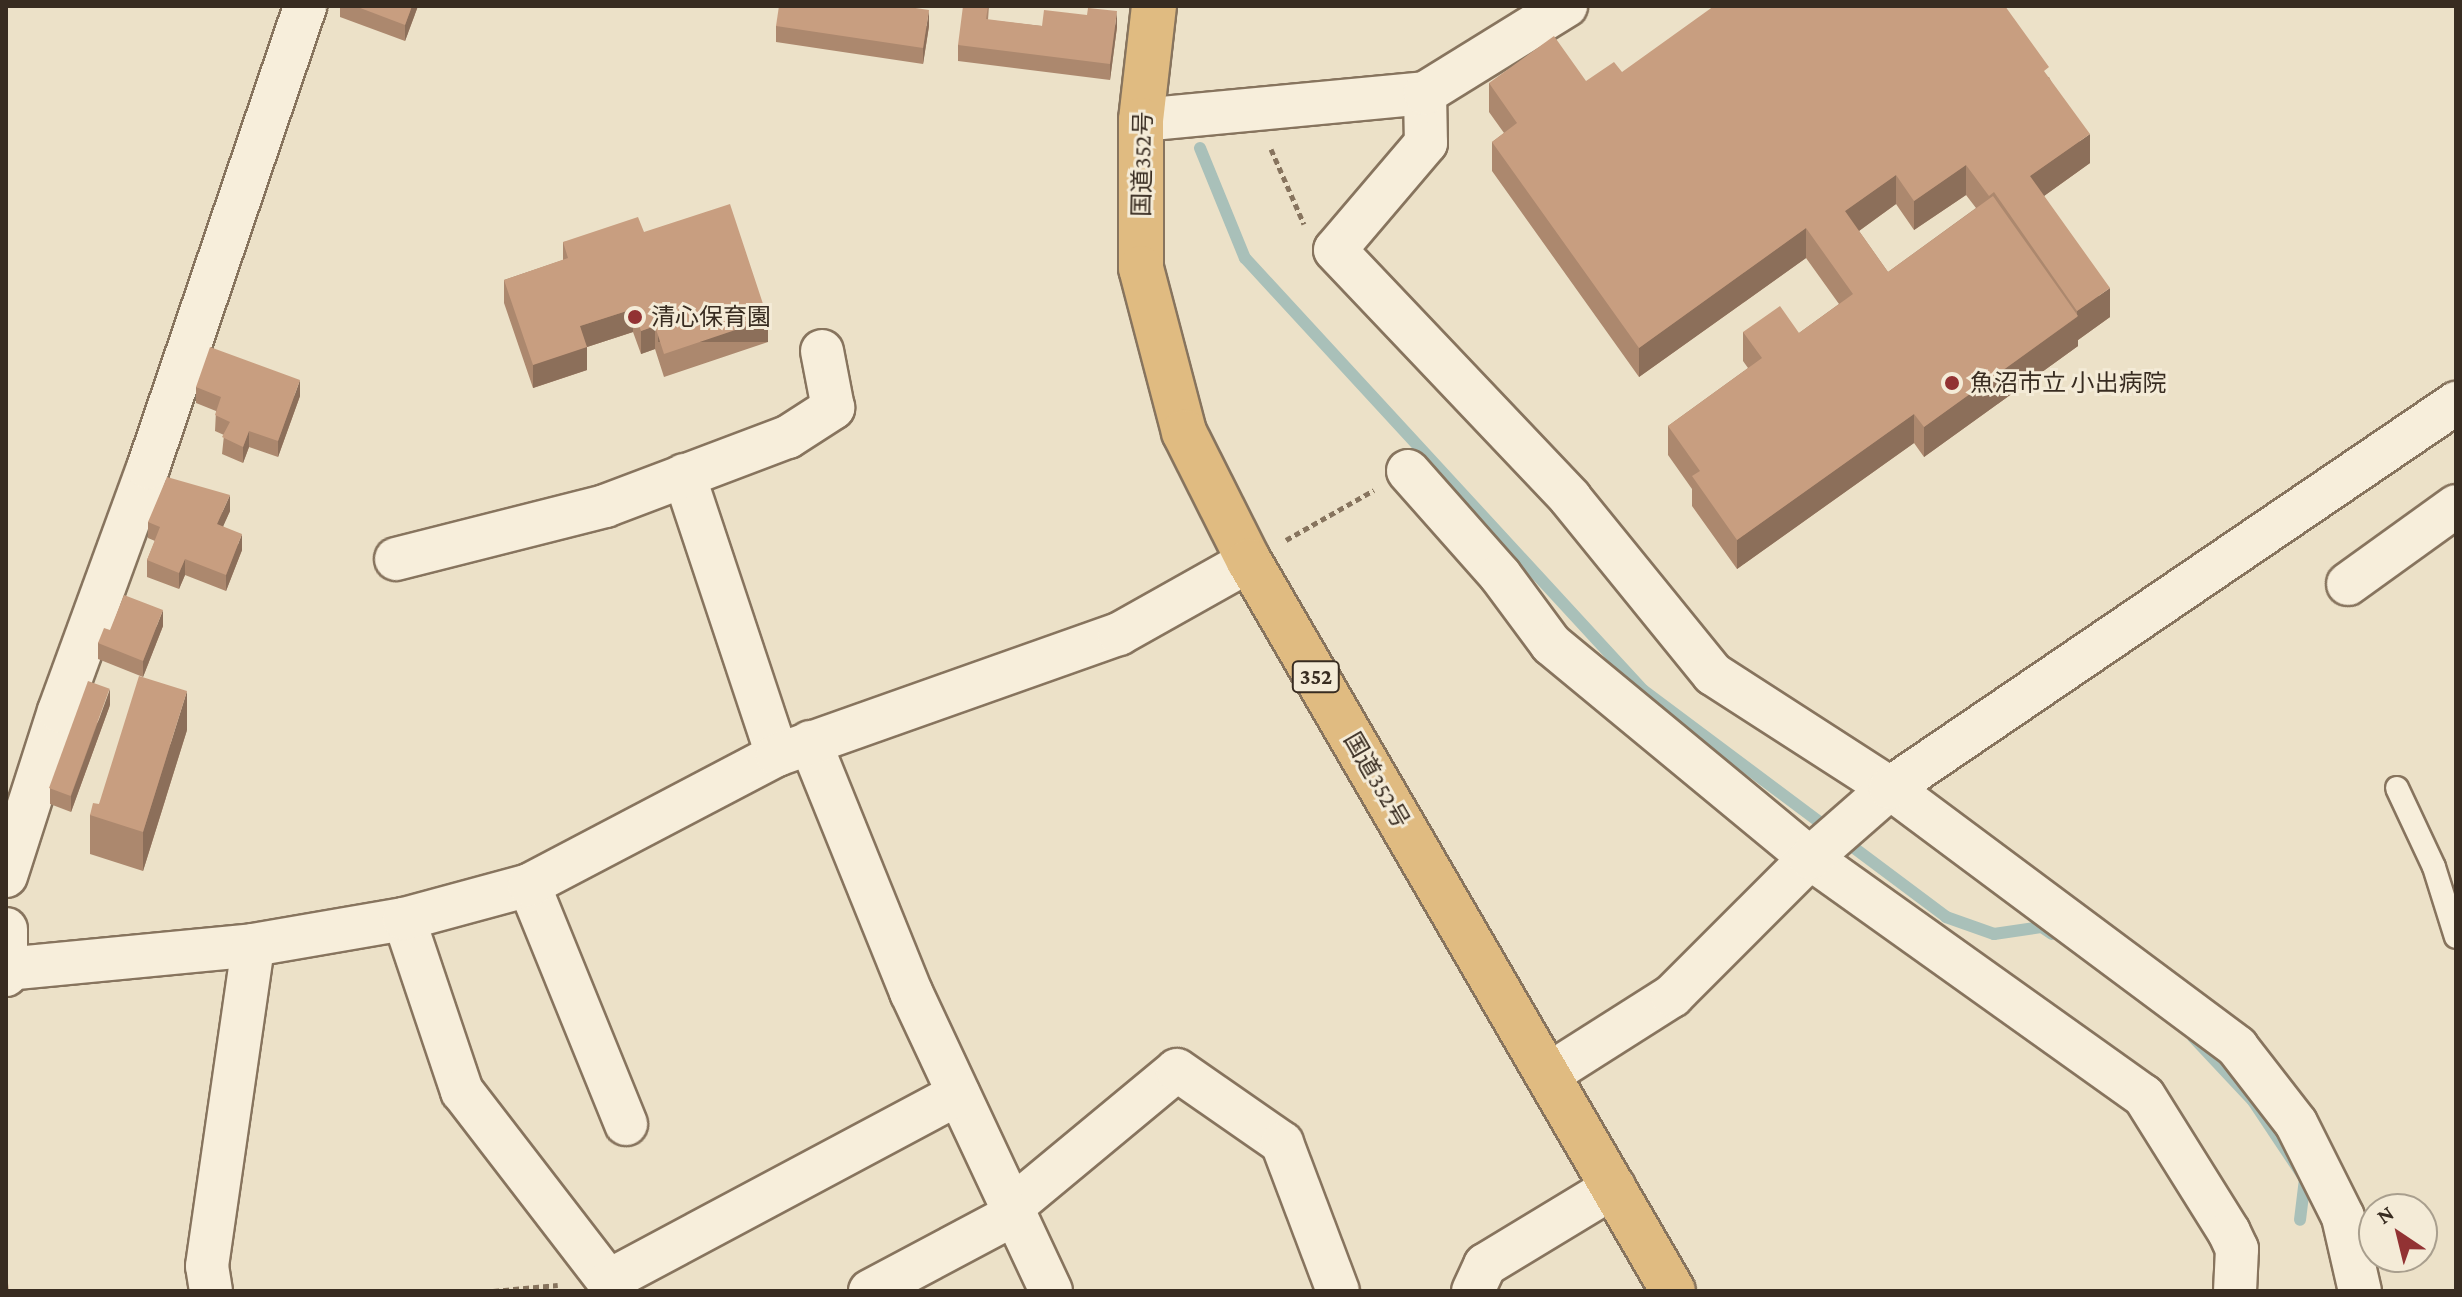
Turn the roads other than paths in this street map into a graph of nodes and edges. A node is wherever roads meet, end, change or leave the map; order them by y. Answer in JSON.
{"nodes":[{"id":1,"x":305,"y":6,"type":"edge"},
{"id":2,"x":1154,"y":6,"type":"edge"},
{"id":3,"x":1566,"y":6,"type":"edge"},
{"id":4,"x":1518,"y":20,"type":"edge"},
{"id":5,"x":1425,"y":93,"type":"junction"},
{"id":6,"x":1141,"y":120,"type":"junction"},
{"id":7,"x":822,"y":351,"type":"dead end"},
{"id":8,"x":2456,"y":403,"type":"edge"},
{"id":9,"x":1408,"y":471,"type":"road end"},
{"id":10,"x":684,"y":475,"type":"junction"},
{"id":11,"x":2456,"y":506,"type":"edge"},
{"id":12,"x":396,"y":559,"type":"dead end"},
{"id":13,"x":1249,"y":561,"type":"junction"},
{"id":14,"x":2348,"y":584,"type":"dead end"},
{"id":15,"x":794,"y":748,"type":"junction"},
{"id":16,"x":1890,"y":788,"type":"junction"},
{"id":17,"x":2397,"y":788,"type":"dead end"},
{"id":18,"x":1825,"y":845,"type":"junction"},
{"id":19,"x":6,"y":876,"type":"edge"},
{"id":20,"x":529,"y":885,"type":"junction"},
{"id":21,"x":404,"y":919,"type":"junction"},
{"id":22,"x":2456,"y":937,"type":"edge"},
{"id":23,"x":253,"y":945,"type":"junction"},
{"id":24,"x":7,"y":960,"type":"edge"},
{"id":25,"x":1549,"y":1074,"type":"junction"},
{"id":26,"x":958,"y":1094,"type":"junction"},
{"id":27,"x":626,"y":1124,"type":"dead end"},
{"id":28,"x":1614,"y":1187,"type":"junction"},
{"id":29,"x":1013,"y":1210,"type":"junction"},
{"id":30,"x":613,"y":1286,"type":"edge"},
{"id":31,"x":211,"y":1291,"type":"edge"},
{"id":32,"x":870,"y":1291,"type":"edge"},
{"id":33,"x":1051,"y":1291,"type":"edge"},
{"id":34,"x":1338,"y":1291,"type":"edge"},
{"id":35,"x":1473,"y":1291,"type":"edge"},
{"id":36,"x":1673,"y":1291,"type":"edge"},
{"id":37,"x":2235,"y":1291,"type":"edge"},
{"id":38,"x":2360,"y":1291,"type":"edge"}],
"edges":[{"from":1,"to":19,"type":"street"},
{"from":2,"to":6,"type":"highway","name":"国道352号","number":"352"},
{"from":3,"to":4,"type":"street"},
{"from":4,"to":5,"type":"street"},
{"from":5,"to":6,"type":"street"},
{"from":5,"to":16,"type":"street"},
{"from":6,"to":13,"type":"highway","name":"国道352号","number":"352"},
{"from":7,"to":10,"type":"street"},
{"from":8,"to":16,"type":"street"},
{"from":9,"to":18,"type":"street"},
{"from":10,"to":12,"type":"street"},
{"from":10,"to":15,"type":"street"},
{"from":11,"to":14,"type":"street"},
{"from":13,"to":15,"type":"street"},
{"from":13,"to":25,"type":"highway","name":"国道352号","number":"352"},
{"from":15,"to":20,"type":"street"},
{"from":15,"to":26,"type":"street"},
{"from":16,"to":18,"type":"street"},
{"from":16,"to":38,"type":"street"},
{"from":17,"to":22,"type":"lane"},
{"from":18,"to":25,"type":"street"},
{"from":18,"to":37,"type":"street"},
{"from":20,"to":21,"type":"street"},
{"from":20,"to":27,"type":"street"},
{"from":21,"to":23,"type":"street"},
{"from":21,"to":30,"type":"street"},
{"from":23,"to":24,"type":"street"},
{"from":23,"to":31,"type":"street"},
{"from":25,"to":28,"type":"highway","name":"国道352号","number":"352"},
{"from":26,"to":29,"type":"street"},
{"from":26,"to":30,"type":"street"},
{"from":28,"to":35,"type":"street"},
{"from":28,"to":36,"type":"highway","name":"国道352号","number":"352"},
{"from":29,"to":32,"type":"street"},
{"from":29,"to":33,"type":"street"},
{"from":29,"to":34,"type":"street"}]}
